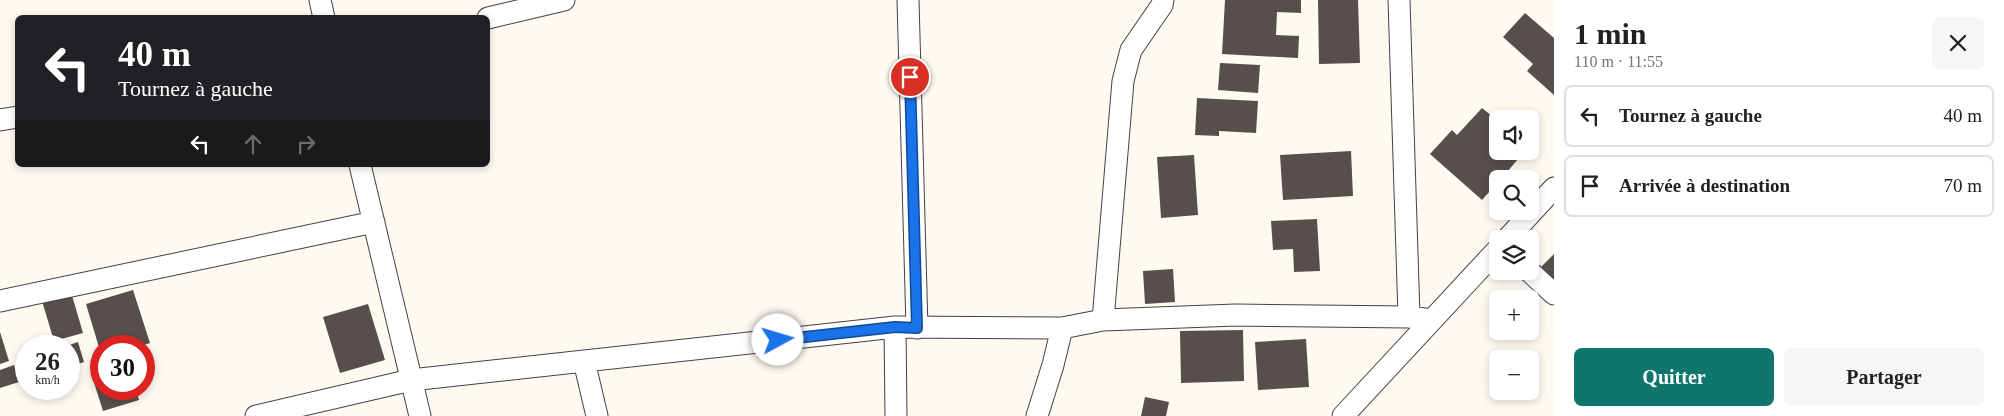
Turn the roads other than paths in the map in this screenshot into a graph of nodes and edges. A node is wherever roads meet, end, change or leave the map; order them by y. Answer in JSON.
{"nodes":[{"id":1,"x":320,"y":0,"type":"edge"},
{"id":2,"x":564,"y":0,"type":"edge"},
{"id":3,"x":908,"y":0,"type":"edge"},
{"id":4,"x":1164,"y":0,"type":"edge"},
{"id":5,"x":1399,"y":0,"type":"edge"},
{"id":6,"x":323,"y":15,"type":"edge"},
{"id":7,"x":490,"y":18,"type":"edge"},
{"id":8,"x":15,"y":118,"type":"edge"},
{"id":9,"x":0,"y":120,"type":"edge"},
{"id":10,"x":360,"y":167,"type":"edge"},
{"id":11,"x":1554,"y":188,"type":"edge"},
{"id":12,"x":374,"y":222,"type":"junction"},
{"id":13,"x":1515,"y":230,"type":"edge"},
{"id":14,"x":1489,"y":259,"type":"edge"},
{"id":15,"x":1539,"y":280,"type":"edge"},
{"id":16,"x":1554,"y":294,"type":"edge"},
{"id":17,"x":0,"y":301,"type":"edge"},
{"id":18,"x":1409,"y":317,"type":"junction"},
{"id":19,"x":1103,"y":320,"type":"junction"},
{"id":20,"x":1432,"y":320,"type":"junction"},
{"id":21,"x":895,"y":327,"type":"junction"},
{"id":22,"x":917,"y":328,"type":"junction"},
{"id":23,"x":1062,"y":328,"type":"junction"},
{"id":24,"x":584,"y":361,"type":"junction"},
{"id":25,"x":411,"y":380,"type":"junction"},
{"id":26,"x":256,"y":416,"type":"edge"},
{"id":27,"x":420,"y":416,"type":"edge"},
{"id":28,"x":596,"y":416,"type":"edge"},
{"id":29,"x":896,"y":416,"type":"edge"},
{"id":30,"x":1037,"y":416,"type":"edge"},
{"id":31,"x":1343,"y":416,"type":"edge"}],
"edges":[{"from":1,"to":6,"type":"street"},
{"from":2,"to":7,"type":"street"},
{"from":3,"to":22,"type":"street"},
{"from":4,"to":19,"type":"street"},
{"from":5,"to":18,"type":"street"},
{"from":8,"to":9,"type":"street"},
{"from":10,"to":12,"type":"street"},
{"from":11,"to":13,"type":"street"},
{"from":12,"to":17,"type":"street"},
{"from":12,"to":25,"type":"street"},
{"from":14,"to":20,"type":"street"},
{"from":15,"to":16,"type":"street"},
{"from":18,"to":19,"type":"street"},
{"from":18,"to":20,"type":"street"},
{"from":19,"to":23,"type":"street"},
{"from":20,"to":31,"type":"street"},
{"from":21,"to":22,"type":"street"},
{"from":21,"to":24,"type":"street"},
{"from":21,"to":29,"type":"street"},
{"from":22,"to":23,"type":"street"},
{"from":23,"to":30,"type":"street"},
{"from":24,"to":25,"type":"street"},
{"from":24,"to":28,"type":"street"},
{"from":25,"to":26,"type":"street"},
{"from":25,"to":27,"type":"street"}]}
